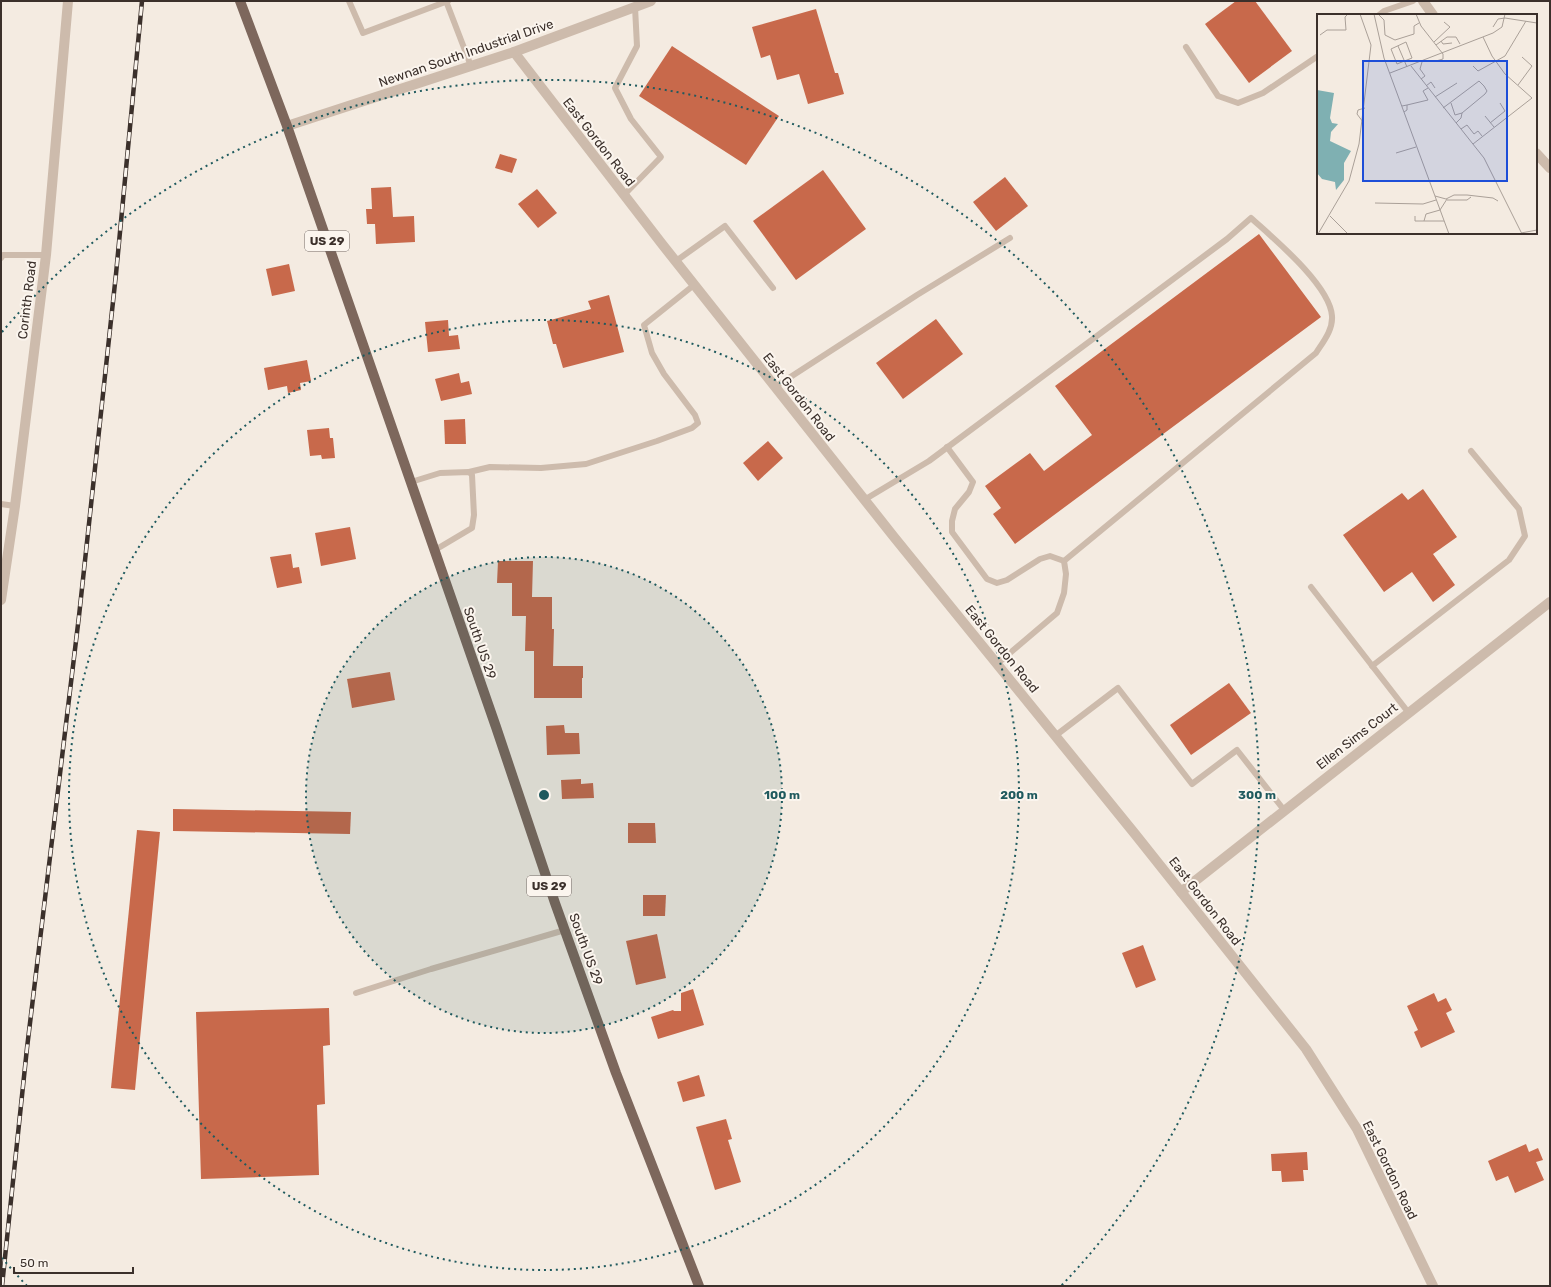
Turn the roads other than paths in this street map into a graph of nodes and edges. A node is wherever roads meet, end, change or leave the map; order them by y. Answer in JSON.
{"nodes":[{"id":1,"x":68,"y":1,"type":"edge"},
{"id":2,"x":240,"y":1,"type":"edge"},
{"id":3,"x":349,"y":1,"type":"edge"},
{"id":4,"x":447,"y":1,"type":"edge"},
{"id":5,"x":651,"y":1,"type":"edge"},
{"id":6,"x":1413,"y":1,"type":"edge"},
{"id":7,"x":1423,"y":1,"type":"edge"},
{"id":8,"x":635,"y":7,"type":"junction"},
{"id":9,"x":1380,"y":14,"type":"edge"},
{"id":10,"x":1432,"y":14,"type":"edge"},
{"id":11,"x":1186,"y":47,"type":"dead end"},
{"id":12,"x":514,"y":52,"type":"junction"},
{"id":13,"x":1317,"y":57,"type":"edge"},
{"id":14,"x":470,"y":66,"type":"junction"},
{"id":15,"x":287,"y":126,"type":"junction"},
{"id":16,"x":1537,"y":154,"type":"edge"},
{"id":17,"x":1550,"y":168,"type":"edge"},
{"id":18,"x":624,"y":195,"type":"junction"},
{"id":19,"x":1010,"y":238,"type":"dead end"},
{"id":20,"x":46,"y":255,"type":"junction"},
{"id":21,"x":1,"y":258,"type":"edge"},
{"id":22,"x":676,"y":261,"type":"junction"},
{"id":23,"x":694,"y":285,"type":"junction"},
{"id":24,"x":773,"y":288,"type":"dead end"},
{"id":25,"x":775,"y":387,"type":"junction"},
{"id":26,"x":947,"y":447,"type":"junction"},
{"id":27,"x":1471,"y":451,"type":"dead end"},
{"id":28,"x":469,"y":472,"type":"junction"},
{"id":29,"x":411,"y":482,"type":"junction"},
{"id":30,"x":864,"y":500,"type":"junction"},
{"id":31,"x":1,"y":504,"type":"edge"},
{"id":32,"x":15,"y":506,"type":"junction"},
{"id":33,"x":435,"y":550,"type":"junction"},
{"id":34,"x":1064,"y":562,"type":"junction"},
{"id":35,"x":1311,"y":587,"type":"dead end"},
{"id":36,"x":1,"y":600,"type":"edge"},
{"id":37,"x":1550,"y":602,"type":"edge"},
{"id":38,"x":997,"y":664,"type":"junction"},
{"id":39,"x":1372,"y":666,"type":"junction"},
{"id":40,"x":1408,"y":712,"type":"junction"},
{"id":41,"x":1055,"y":736,"type":"junction"},
{"id":42,"x":1284,"y":810,"type":"junction"},
{"id":43,"x":1181,"y":892,"type":"junction"},
{"id":44,"x":565,"y":930,"type":"junction"},
{"id":45,"x":356,"y":993,"type":"dead end"},
{"id":46,"x":699,"y":1286,"type":"edge"},
{"id":47,"x":1433,"y":1286,"type":"edge"}],
"edges":[{"from":1,"to":20,"type":"street","name":"Corinth Road"},
{"from":2,"to":15,"type":"main road","number":"US 29"},
{"from":3,"to":4,"type":"lane"},
{"from":4,"to":14,"type":"lane"},
{"from":5,"to":8,"type":"street","name":"Newnan South Industrial Drive"},
{"from":6,"to":9,"type":"lane"},
{"from":7,"to":10,"type":"street"},
{"from":8,"to":12,"type":"street","name":"Newnan South Industrial Drive"},
{"from":8,"to":18,"type":"lane"},
{"from":11,"to":13,"type":"lane"},
{"from":12,"to":14,"type":"street","name":"Newnan South Industrial Drive"},
{"from":12,"to":18,"type":"street","name":"East Gordon Road"},
{"from":14,"to":15,"type":"street","name":"Newnan South Industrial Drive"},
{"from":15,"to":29,"type":"main road","number":"US 29"},
{"from":16,"to":17,"type":"street"},
{"from":18,"to":22,"type":"street","name":"East Gordon Road"},
{"from":19,"to":25,"type":"lane"},
{"from":20,"to":21,"type":"lane"},
{"from":20,"to":32,"type":"street","name":"Corinth Road"},
{"from":22,"to":23,"type":"street","name":"East Gordon Road"},
{"from":22,"to":24,"type":"lane"},
{"from":23,"to":25,"type":"street","name":"East Gordon Road"},
{"from":23,"to":28,"type":"lane"},
{"from":25,"to":30,"type":"street","name":"East Gordon Road"},
{"from":26,"to":30,"type":"lane"},
{"from":26,"to":34,"type":"lane"},
{"from":26,"to":34,"type":"lane"},
{"from":27,"to":39,"type":"lane"},
{"from":28,"to":29,"type":"lane"},
{"from":28,"to":33,"type":"lane"},
{"from":29,"to":33,"type":"main road","name":"South US 29","number":"US 29"},
{"from":30,"to":38,"type":"street","name":"East Gordon Road"},
{"from":31,"to":32,"type":"lane"},
{"from":32,"to":36,"type":"street","name":"Corinth Road"},
{"from":33,"to":44,"type":"main road","name":"South US 29","number":"US 29"},
{"from":34,"to":38,"type":"lane"},
{"from":35,"to":39,"type":"lane"},
{"from":37,"to":40,"type":"street","name":"Ellen Sims Court"},
{"from":38,"to":41,"type":"street","name":"East Gordon Road"},
{"from":39,"to":40,"type":"lane"},
{"from":40,"to":42,"type":"street","name":"Ellen Sims Court"},
{"from":41,"to":42,"type":"lane"},
{"from":41,"to":43,"type":"street","name":"East Gordon Road"},
{"from":42,"to":43,"type":"street","name":"Ellen Sims Court"},
{"from":43,"to":47,"type":"street","name":"East Gordon Road"},
{"from":44,"to":45,"type":"lane"},
{"from":44,"to":46,"type":"main road","name":"South US 29","number":"US 29"}]}
